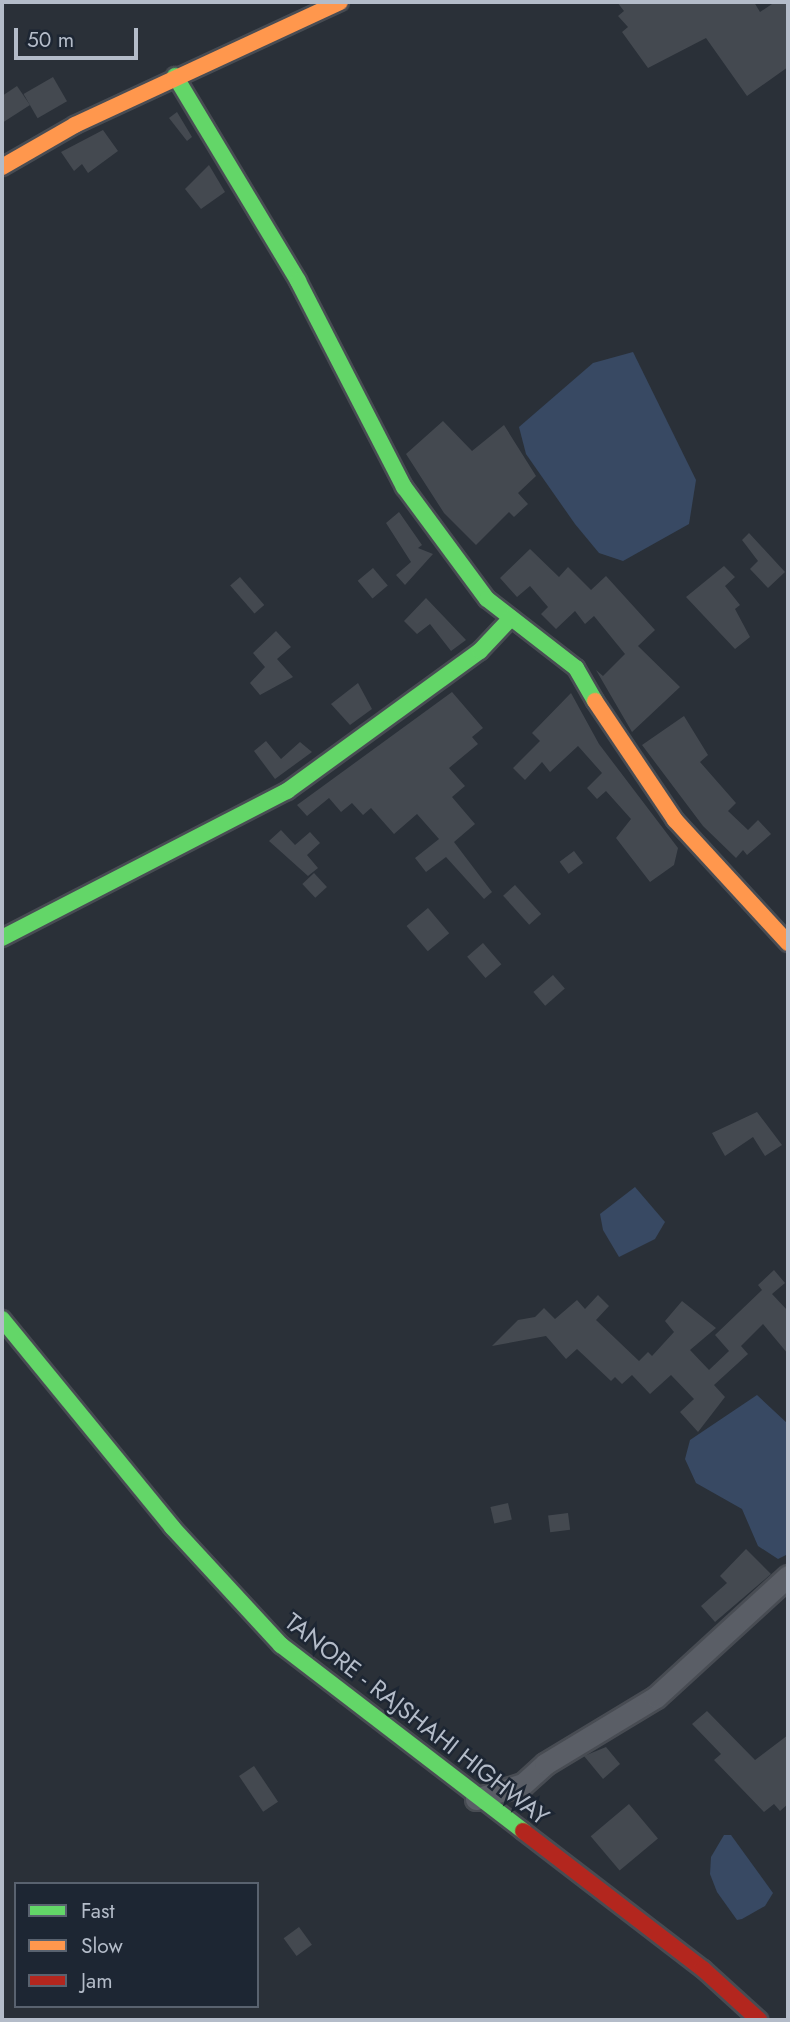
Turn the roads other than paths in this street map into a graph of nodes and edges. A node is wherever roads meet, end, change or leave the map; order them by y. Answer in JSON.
{"nodes":[{"id":1,"x":340,"y":2,"type":"edge"},
{"id":2,"x":175,"y":76,"type":"junction"},
{"id":3,"x":2,"y":167,"type":"edge"},
{"id":4,"x":511,"y":618,"type":"junction"},
{"id":5,"x":2,"y":938,"type":"edge"},
{"id":6,"x":788,"y":943,"type":"edge"},
{"id":7,"x":2,"y":1318,"type":"edge"},
{"id":8,"x":788,"y":1576,"type":"edge"},
{"id":9,"x":476,"y":1799,"type":"junction"},
{"id":10,"x":760,"y":2020,"type":"edge"}],
"edges":[{"from":1,"to":2,"type":"street"},
{"from":2,"to":3,"type":"street"},
{"from":2,"to":4,"type":"street"},
{"from":4,"to":5,"type":"street"},
{"from":4,"to":6,"type":"street"},
{"from":7,"to":9,"type":"street","name":"TANORE - RAJSHAHI HIGHWAY"},
{"from":8,"to":9,"type":"street"},
{"from":9,"to":10,"type":"street","name":"TANORE - RAJSHAHI HIGHWAY"}]}
